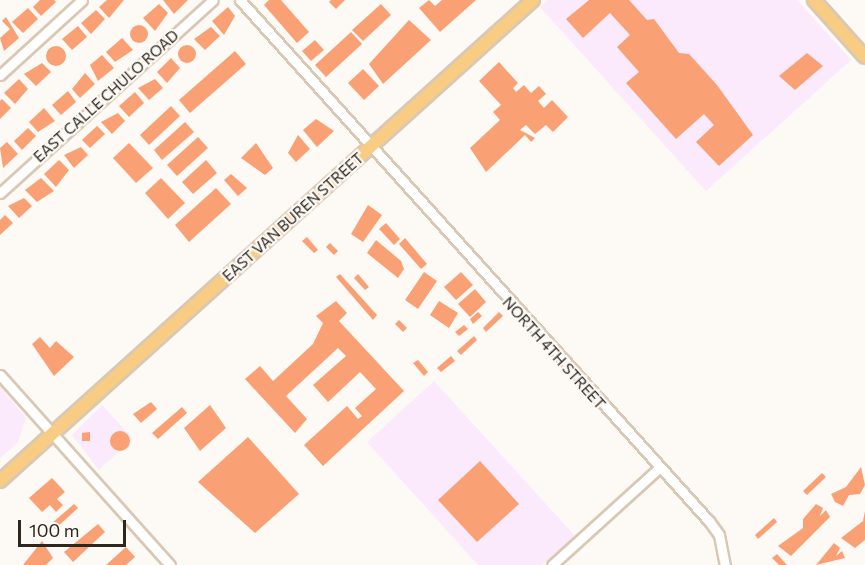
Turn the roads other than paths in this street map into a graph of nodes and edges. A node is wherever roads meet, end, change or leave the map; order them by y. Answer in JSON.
{"nodes":[{"id":1,"x":82,"y":0,"type":"edge"},
{"id":2,"x":213,"y":0,"type":"edge"},
{"id":3,"x":240,"y":0,"type":"edge"},
{"id":4,"x":533,"y":0,"type":"edge"},
{"id":5,"x":814,"y":0,"type":"edge"},
{"id":6,"x":865,"y":57,"type":"edge"},
{"id":7,"x":0,"y":75,"type":"edge"},
{"id":8,"x":369,"y":148,"type":"junction"},
{"id":9,"x":0,"y":193,"type":"edge"},
{"id":10,"x":0,"y":375,"type":"edge"},
{"id":11,"x":52,"y":433,"type":"junction"},
{"id":12,"x":659,"y":468,"type":"junction"},
{"id":13,"x":0,"y":481,"type":"edge"},
{"id":14,"x":170,"y":565,"type":"edge"},
{"id":15,"x":552,"y":565,"type":"edge"},
{"id":16,"x":725,"y":565,"type":"edge"}],
"edges":[{"from":1,"to":7,"type":"street"},
{"from":2,"to":9,"type":"street","name":"EAST CALLE CHULO ROAD"},
{"from":3,"to":8,"type":"street","name":"NORTH 4TH STREET"},
{"from":4,"to":8,"type":"main road","name":"EAST VAN BUREN STREET"},
{"from":5,"to":6,"type":"main road"},
{"from":8,"to":11,"type":"main road","name":"EAST VAN BUREN STREET"},
{"from":8,"to":12,"type":"street","name":"NORTH 4TH STREET"},
{"from":10,"to":11,"type":"street"},
{"from":11,"to":13,"type":"main road","name":"EAST VAN BUREN STREET"},
{"from":11,"to":14,"type":"street"},
{"from":12,"to":15,"type":"street"},
{"from":12,"to":16,"type":"street","name":"NORTH 4TH STREET"}]}
